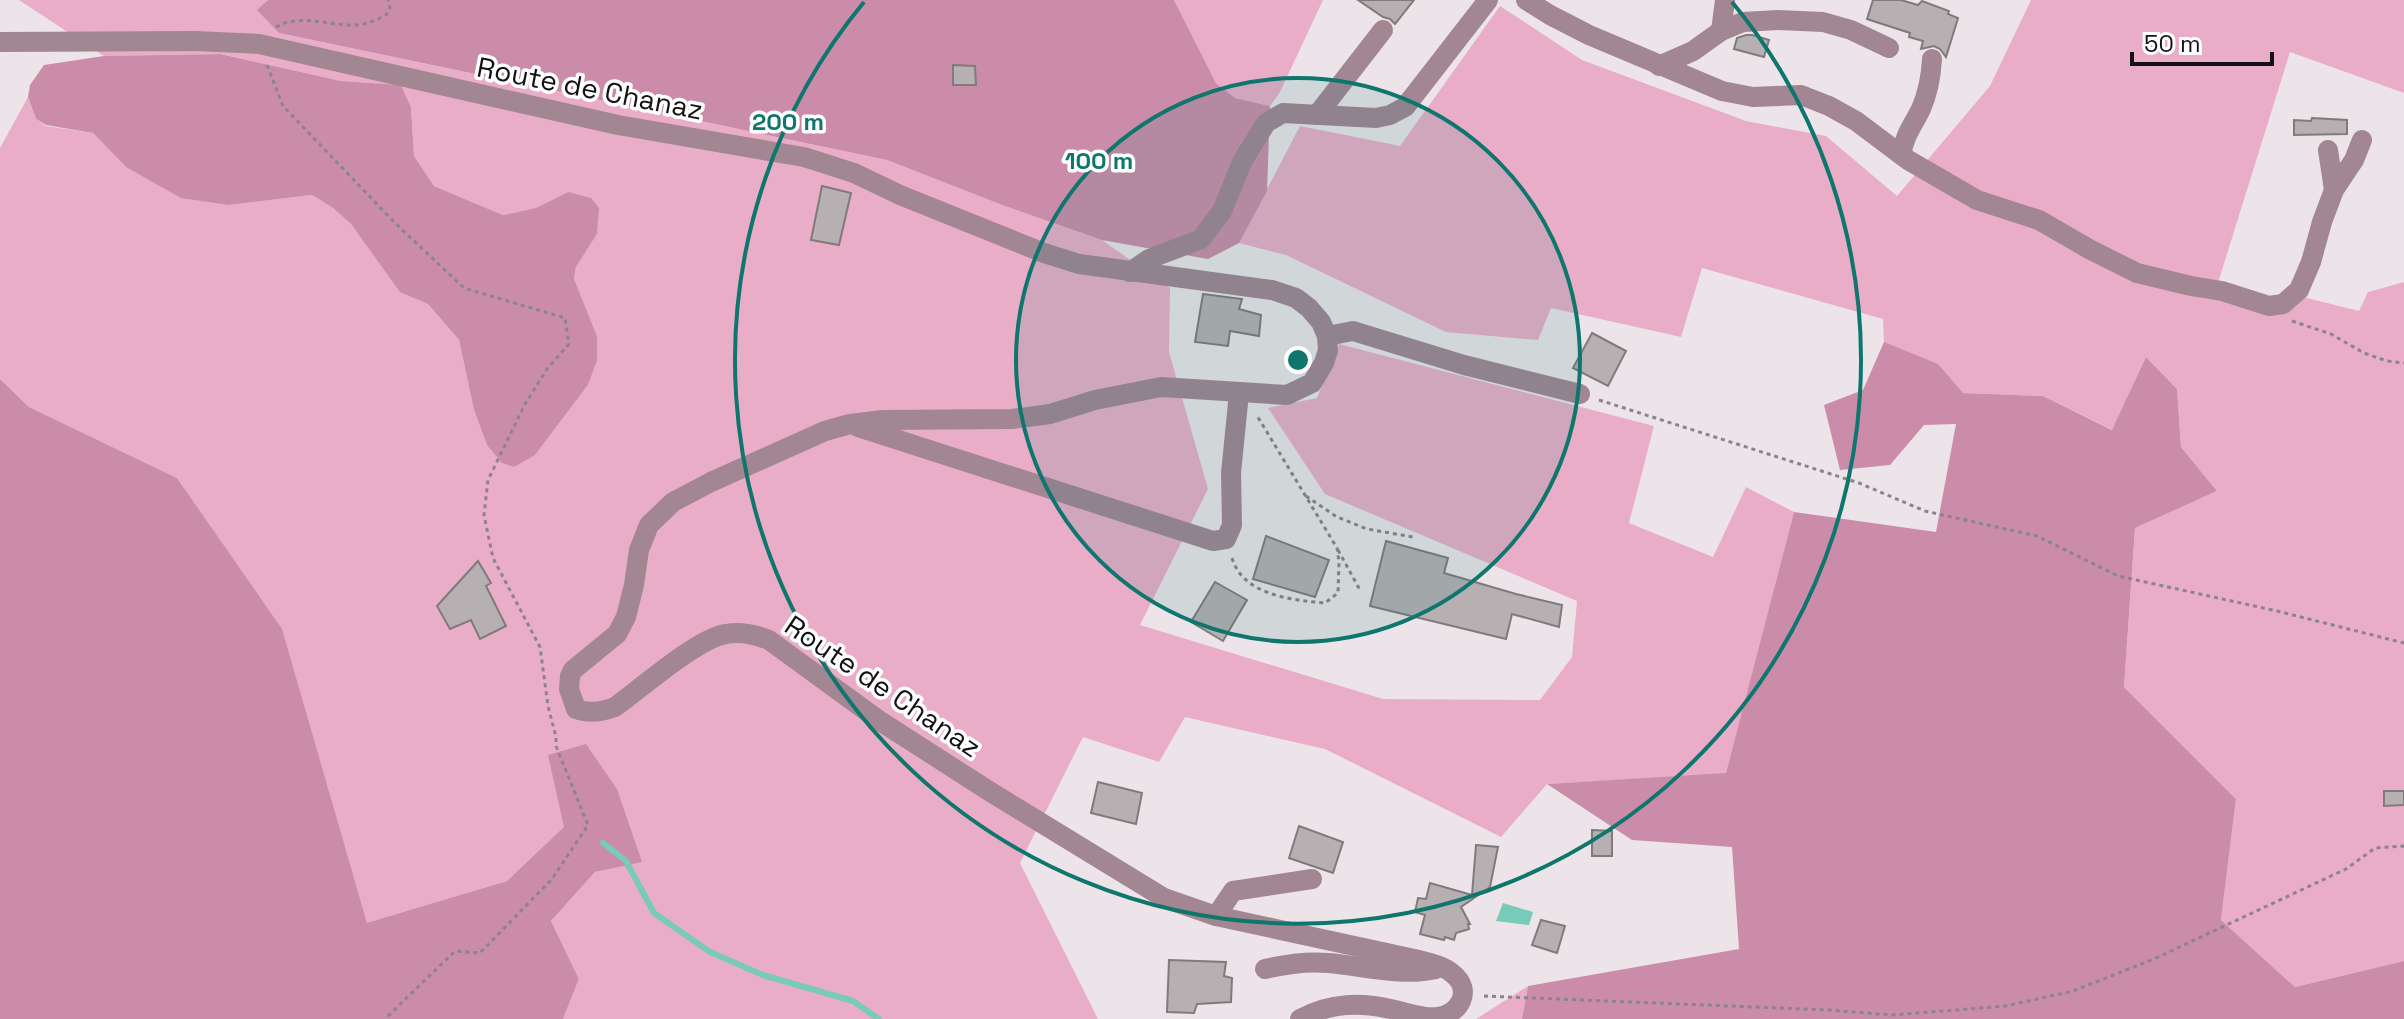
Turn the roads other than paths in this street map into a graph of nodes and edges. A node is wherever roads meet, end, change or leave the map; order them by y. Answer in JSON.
{"nodes":[{"id":1,"x":1488,"y":0,"type":"edge"},
{"id":2,"x":1526,"y":0,"type":"edge"},
{"id":3,"x":1725,"y":0,"type":"edge"},
{"id":4,"x":1383,"y":30,"type":"dead end"},
{"id":5,"x":1721,"y":31,"type":"junction"},
{"id":6,"x":0,"y":42,"type":"edge"},
{"id":7,"x":1889,"y":48,"type":"dead end"},
{"id":8,"x":1932,"y":59,"type":"dead end"},
{"id":9,"x":1659,"y":66,"type":"junction"},
{"id":10,"x":1317,"y":115,"type":"junction"},
{"id":11,"x":2362,"y":140,"type":"dead end"},
{"id":12,"x":2328,"y":150,"type":"dead end"},
{"id":13,"x":1901,"y":155,"type":"junction"},
{"id":14,"x":2334,"y":190,"type":"junction"},
{"id":15,"x":1130,"y":272,"type":"junction"},
{"id":16,"x":1327,"y":336,"type":"junction"},
{"id":17,"x":1241,"y":393,"type":"junction"},
{"id":18,"x":1580,"y":394,"type":"road end"},
{"id":19,"x":850,"y":424,"type":"junction"},
{"id":20,"x":1312,"y":879,"type":"dead end"},
{"id":21,"x":1216,"y":916,"type":"junction"},
{"id":22,"x":1442,"y":967,"type":"junction"},
{"id":23,"x":1265,"y":969,"type":"dead end"},
{"id":24,"x":1300,"y":1019,"type":"edge"}],
"edges":[{"from":1,"to":10,"type":"street"},
{"from":2,"to":9,"type":"street"},
{"from":3,"to":5,"type":"street"},
{"from":4,"to":10,"type":"street"},
{"from":5,"to":7,"type":"street"},
{"from":5,"to":9,"type":"street"},
{"from":6,"to":15,"type":"street","name":"Route de Chanaz"},
{"from":8,"to":13,"type":"street"},
{"from":9,"to":13,"type":"street"},
{"from":10,"to":15,"type":"street"},
{"from":11,"to":14,"type":"street"},
{"from":12,"to":14,"type":"street"},
{"from":13,"to":14,"type":"street"},
{"from":15,"to":16,"type":"street","name":"Route de Chanaz"},
{"from":16,"to":17,"type":"street","name":"Route de Chanaz"},
{"from":16,"to":18,"type":"street"},
{"from":17,"to":19,"type":"street","name":"Route de Chanaz"},
{"from":17,"to":19,"type":"street"},
{"from":19,"to":21,"type":"street","name":"Route de Chanaz"},
{"from":20,"to":21,"type":"street"},
{"from":21,"to":22,"type":"street","name":"Route de Chanaz"},
{"from":22,"to":23,"type":"street"},
{"from":22,"to":24,"type":"street"}]}
